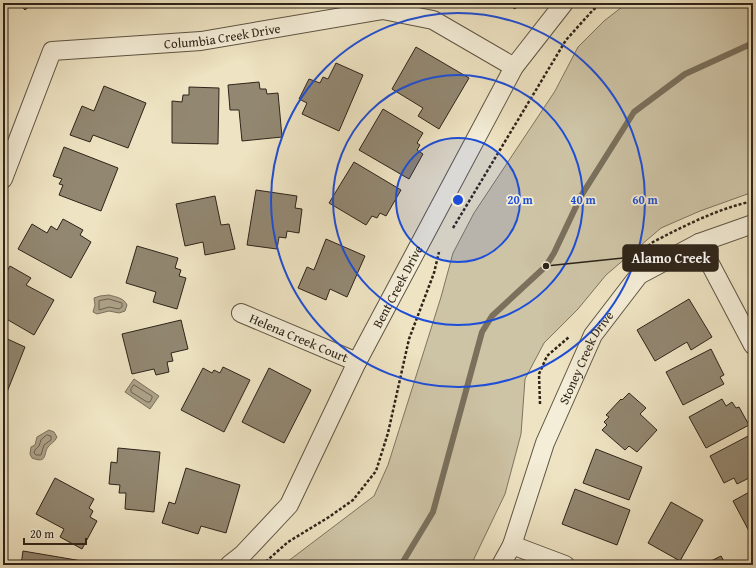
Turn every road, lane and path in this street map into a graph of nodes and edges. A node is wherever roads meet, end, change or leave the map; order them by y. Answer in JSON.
{"nodes":[{"id":1,"x":564,"y":3,"type":"edge"},
{"id":2,"x":602,"y":3,"type":"edge"},
{"id":3,"x":514,"y":67,"type":"junction"},
{"id":4,"x":3,"y":179,"type":"edge"},
{"id":5,"x":753,"y":224,"type":"edge"},
{"id":6,"x":452,"y":230,"type":"dead end"},
{"id":7,"x":699,"y":243,"type":"junction"},
{"id":8,"x":440,"y":249,"type":"dead end"},
{"id":9,"x":241,"y":313,"type":"dead end"},
{"id":10,"x":753,"y":345,"type":"edge"},
{"id":11,"x":357,"y":362,"type":"junction"},
{"id":12,"x":512,"y":545,"type":"junction"},
{"id":13,"x":229,"y":565,"type":"edge"},
{"id":14,"x":262,"y":565,"type":"edge"},
{"id":15,"x":502,"y":565,"type":"edge"},
{"id":16,"x":565,"y":565,"type":"edge"}],
"edges":[{"from":1,"to":3,"type":"street","name":"Bent Creek Drive"},
{"from":2,"to":6,"type":"path"},
{"from":3,"to":4,"type":"street","name":"Columbia Creek Drive"},
{"from":3,"to":11,"type":"street","name":"Bent Creek Drive"},
{"from":5,"to":7,"type":"street","name":"Stoney Creek Drive"},
{"from":7,"to":10,"type":"street"},
{"from":7,"to":12,"type":"street","name":"Stoney Creek Drive"},
{"from":8,"to":14,"type":"path"},
{"from":9,"to":11,"type":"street","name":"Helena Creek Court"},
{"from":11,"to":13,"type":"street","name":"Bent Creek Drive"},
{"from":12,"to":15,"type":"street","name":"Stoney Creek Drive"},
{"from":12,"to":16,"type":"street"}]}
